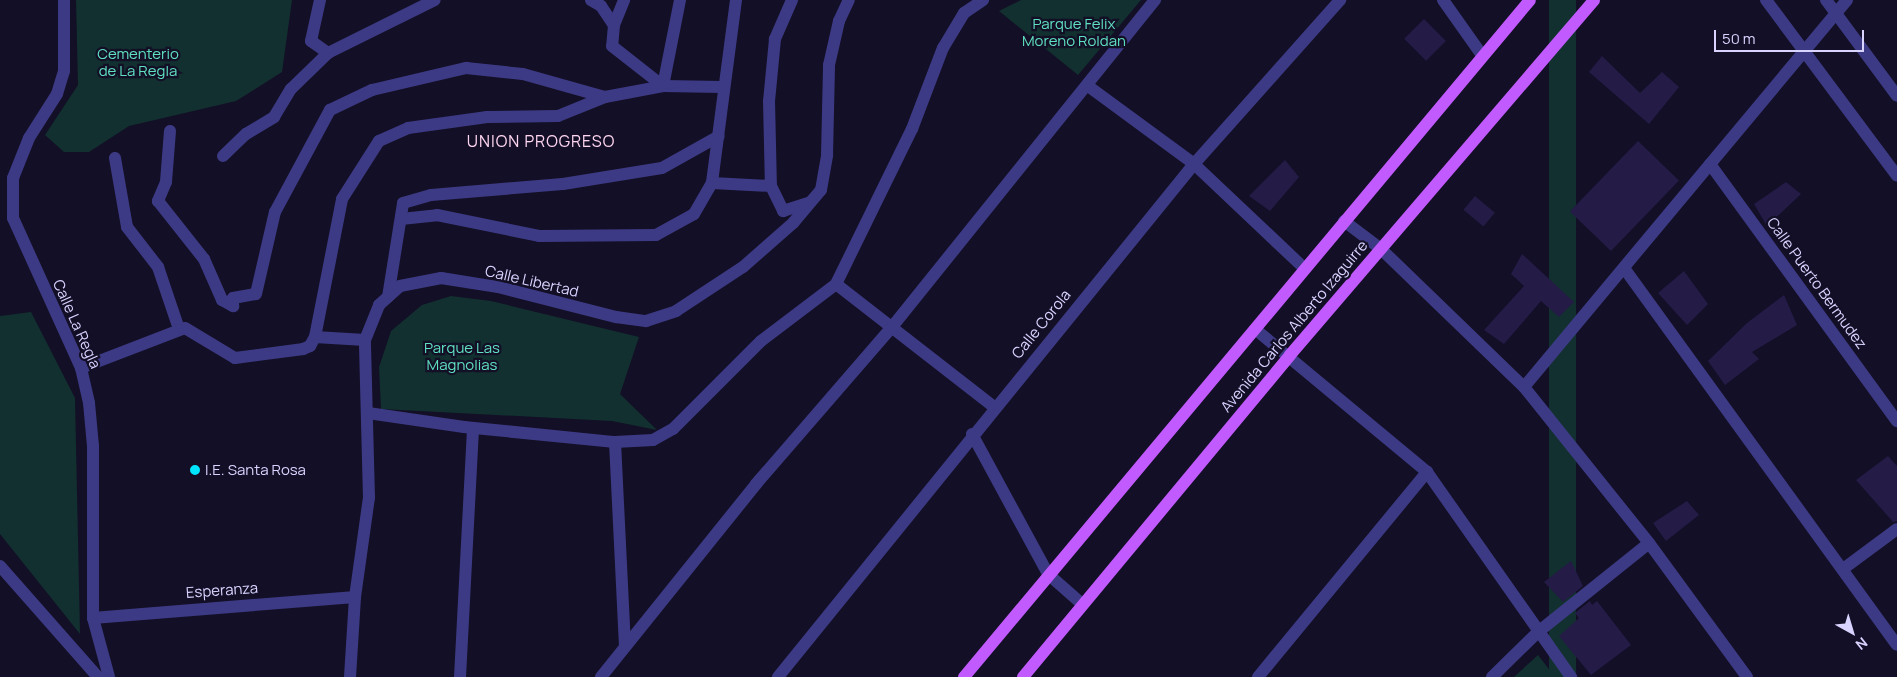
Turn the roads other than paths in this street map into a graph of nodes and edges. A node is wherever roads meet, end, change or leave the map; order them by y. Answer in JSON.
{"nodes":[{"id":1,"x":64,"y":0,"type":"edge"},
{"id":2,"x":320,"y":0,"type":"edge"},
{"id":3,"x":435,"y":0,"type":"edge"},
{"id":4,"x":592,"y":0,"type":"edge"},
{"id":5,"x":624,"y":0,"type":"edge"},
{"id":6,"x":680,"y":0,"type":"edge"},
{"id":7,"x":736,"y":0,"type":"edge"},
{"id":8,"x":792,"y":0,"type":"edge"},
{"id":9,"x":849,"y":0,"type":"edge"},
{"id":10,"x":983,"y":0,"type":"edge"},
{"id":11,"x":1155,"y":0,"type":"edge"},
{"id":12,"x":1340,"y":0,"type":"edge"},
{"id":13,"x":1443,"y":0,"type":"edge"},
{"id":14,"x":1530,"y":0,"type":"edge"},
{"id":15,"x":1594,"y":0,"type":"edge"},
{"id":16,"x":1766,"y":0,"type":"edge"},
{"id":17,"x":1826,"y":0,"type":"edge"},
{"id":18,"x":1847,"y":0,"type":"edge"},
{"id":19,"x":1836,"y":13,"type":"junction"},
{"id":20,"x":614,"y":25,"type":"junction"},
{"id":21,"x":1806,"y":49,"type":"junction"},
{"id":22,"x":328,"y":53,"type":"junction"},
{"id":23,"x":1482,"y":55,"type":"junction"},
{"id":24,"x":663,"y":86,"type":"junction"},
{"id":25,"x":1088,"y":86,"type":"junction"},
{"id":26,"x":722,"y":87,"type":"junction"},
{"id":27,"x":1897,"y":96,"type":"edge"},
{"id":28,"x":605,"y":97,"type":"junction"},
{"id":29,"x":170,"y":131,"type":"dead end"},
{"id":30,"x":719,"y":136,"type":"junction"},
{"id":31,"x":223,"y":156,"type":"dead end"},
{"id":32,"x":115,"y":158,"type":"dead end"},
{"id":33,"x":1194,"y":164,"type":"junction"},
{"id":34,"x":1710,"y":164,"type":"junction"},
{"id":35,"x":1897,"y":176,"type":"edge"},
{"id":36,"x":712,"y":183,"type":"junction"},
{"id":37,"x":771,"y":186,"type":"junction"},
{"id":38,"x":810,"y":202,"type":"junction"},
{"id":39,"x":400,"y":218,"type":"junction"},
{"id":40,"x":1344,"y":221,"type":"junction"},
{"id":41,"x":1380,"y":249,"type":"junction"},
{"id":42,"x":1304,"y":268,"type":"junction"},
{"id":43,"x":1624,"y":268,"type":"junction"},
{"id":44,"x":836,"y":284,"type":"junction"},
{"id":45,"x":388,"y":297,"type":"junction"},
{"id":46,"x":892,"y":327,"type":"junction"},
{"id":47,"x":179,"y":329,"type":"junction"},
{"id":48,"x":1255,"y":329,"type":"junction"},
{"id":49,"x":315,"y":337,"type":"junction"},
{"id":50,"x":364,"y":340,"type":"junction"},
{"id":51,"x":1290,"y":355,"type":"junction"},
{"id":52,"x":81,"y":368,"type":"junction"},
{"id":53,"x":1524,"y":387,"type":"junction"},
{"id":54,"x":994,"y":407,"type":"junction"},
{"id":55,"x":368,"y":413,"type":"junction"},
{"id":56,"x":1897,"y":421,"type":"edge"},
{"id":57,"x":473,"y":428,"type":"junction"},
{"id":58,"x":972,"y":434,"type":"junction"},
{"id":59,"x":615,"y":442,"type":"junction"},
{"id":60,"x":1426,"y":472,"type":"junction"},
{"id":61,"x":1897,"y":529,"type":"edge"},
{"id":62,"x":1649,"y":543,"type":"junction"},
{"id":63,"x":0,"y":566,"type":"edge"},
{"id":64,"x":1843,"y":570,"type":"junction"},
{"id":65,"x":1048,"y":574,"type":"junction"},
{"id":66,"x":355,"y":597,"type":"junction"},
{"id":67,"x":1082,"y":604,"type":"junction"},
{"id":68,"x":93,"y":618,"type":"junction"},
{"id":69,"x":1538,"y":632,"type":"junction"},
{"id":70,"x":1897,"y":644,"type":"edge"},
{"id":71,"x":625,"y":645,"type":"junction"},
{"id":72,"x":98,"y":677,"type":"edge"},
{"id":73,"x":109,"y":677,"type":"edge"},
{"id":74,"x":350,"y":677,"type":"edge"},
{"id":75,"x":460,"y":677,"type":"edge"},
{"id":76,"x":601,"y":677,"type":"edge"},
{"id":77,"x":778,"y":677,"type":"edge"},
{"id":78,"x":964,"y":677,"type":"edge"},
{"id":79,"x":1023,"y":677,"type":"edge"},
{"id":80,"x":1258,"y":677,"type":"edge"},
{"id":81,"x":1492,"y":677,"type":"edge"},
{"id":82,"x":1571,"y":677,"type":"edge"},
{"id":83,"x":1747,"y":677,"type":"edge"}],
"edges":[{"from":1,"to":52,"type":"street","name":"Calle La Regla"},
{"from":2,"to":22,"type":"street"},
{"from":3,"to":22,"type":"street"},
{"from":4,"to":20,"type":"street"},
{"from":5,"to":20,"type":"street"},
{"from":6,"to":24,"type":"street"},
{"from":7,"to":26,"type":"street"},
{"from":8,"to":37,"type":"street"},
{"from":9,"to":38,"type":"street","name":"Calle Libertad"},
{"from":10,"to":44,"type":"street"},
{"from":11,"to":25,"type":"street"},
{"from":12,"to":33,"type":"street","name":"Calle Corola"},
{"from":13,"to":23,"type":"street"},
{"from":14,"to":23,"type":"main road","name":"Avenida Carlos Alberto Izaguirre"},
{"from":15,"to":41,"type":"main road","name":"Avenida Carlos Alberto Izaguirre"},
{"from":16,"to":21,"type":"street"},
{"from":17,"to":19,"type":"street"},
{"from":18,"to":19,"type":"street"},
{"from":19,"to":21,"type":"street"},
{"from":19,"to":27,"type":"street"},
{"from":20,"to":24,"type":"street"},
{"from":21,"to":34,"type":"street"},
{"from":21,"to":35,"type":"street"},
{"from":22,"to":31,"type":"street"},
{"from":23,"to":40,"type":"main road","name":"Avenida Carlos Alberto Izaguirre"},
{"from":24,"to":26,"type":"street"},
{"from":24,"to":28,"type":"street"},
{"from":25,"to":33,"type":"street"},
{"from":25,"to":46,"type":"street"},
{"from":26,"to":30,"type":"street"},
{"from":28,"to":29,"type":"street"},
{"from":28,"to":49,"type":"street"},
{"from":30,"to":36,"type":"street"},
{"from":30,"to":39,"type":"street"},
{"from":32,"to":47,"type":"street"},
{"from":33,"to":42,"type":"street"},
{"from":33,"to":54,"type":"street","name":"Calle Corola"},
{"from":34,"to":43,"type":"street"},
{"from":34,"to":56,"type":"street","name":"Calle Puerto Bermudez"},
{"from":36,"to":37,"type":"street"},
{"from":36,"to":39,"type":"street"},
{"from":37,"to":38,"type":"street"},
{"from":38,"to":45,"type":"street","name":"Calle Libertad"},
{"from":39,"to":45,"type":"street"},
{"from":40,"to":41,"type":"street"},
{"from":40,"to":42,"type":"main road","name":"Avenida Carlos Alberto Izaguirre"},
{"from":41,"to":51,"type":"main road","name":"Avenida Carlos Alberto Izaguirre"},
{"from":41,"to":53,"type":"street"},
{"from":42,"to":48,"type":"main road","name":"Avenida Carlos Alberto Izaguirre"},
{"from":43,"to":53,"type":"street"},
{"from":43,"to":64,"type":"street"},
{"from":44,"to":46,"type":"street"},
{"from":44,"to":59,"type":"street"},
{"from":45,"to":50,"type":"street","name":"Calle Libertad"},
{"from":46,"to":54,"type":"street"},
{"from":46,"to":71,"type":"street"},
{"from":47,"to":49,"type":"street"},
{"from":47,"to":52,"type":"street"},
{"from":48,"to":51,"type":"street"},
{"from":48,"to":65,"type":"main road","name":"Avenida Carlos Alberto Izaguirre"},
{"from":49,"to":50,"type":"street"},
{"from":50,"to":55,"type":"street","name":"Calle Libertad"},
{"from":51,"to":60,"type":"street"},
{"from":51,"to":67,"type":"main road","name":"Avenida Carlos Alberto Izaguirre"},
{"from":52,"to":68,"type":"street","name":"Calle La Regla"},
{"from":53,"to":62,"type":"street"},
{"from":54,"to":58,"type":"street","name":"Calle Corola"},
{"from":55,"to":57,"type":"street"},
{"from":55,"to":66,"type":"street","name":"Calle Libertad"},
{"from":57,"to":59,"type":"street"},
{"from":57,"to":75,"type":"street"},
{"from":58,"to":65,"type":"street"},
{"from":58,"to":77,"type":"street","name":"Calle Corola"},
{"from":59,"to":71,"type":"street"},
{"from":60,"to":69,"type":"street"},
{"from":60,"to":80,"type":"street"},
{"from":61,"to":64,"type":"street"},
{"from":62,"to":69,"type":"street"},
{"from":62,"to":83,"type":"street"},
{"from":63,"to":72,"type":"street"},
{"from":64,"to":70,"type":"street"},
{"from":65,"to":67,"type":"street"},
{"from":65,"to":78,"type":"main road","name":"Avenida Carlos Alberto Izaguirre"},
{"from":66,"to":68,"type":"street","name":"Esperanza"},
{"from":66,"to":74,"type":"street","name":"Calle Libertad"},
{"from":67,"to":79,"type":"main road","name":"Avenida Carlos Alberto Izaguirre"},
{"from":68,"to":73,"type":"street","name":"Calle La Regla"},
{"from":69,"to":81,"type":"street"},
{"from":69,"to":82,"type":"street"},
{"from":71,"to":76,"type":"street"}]}
